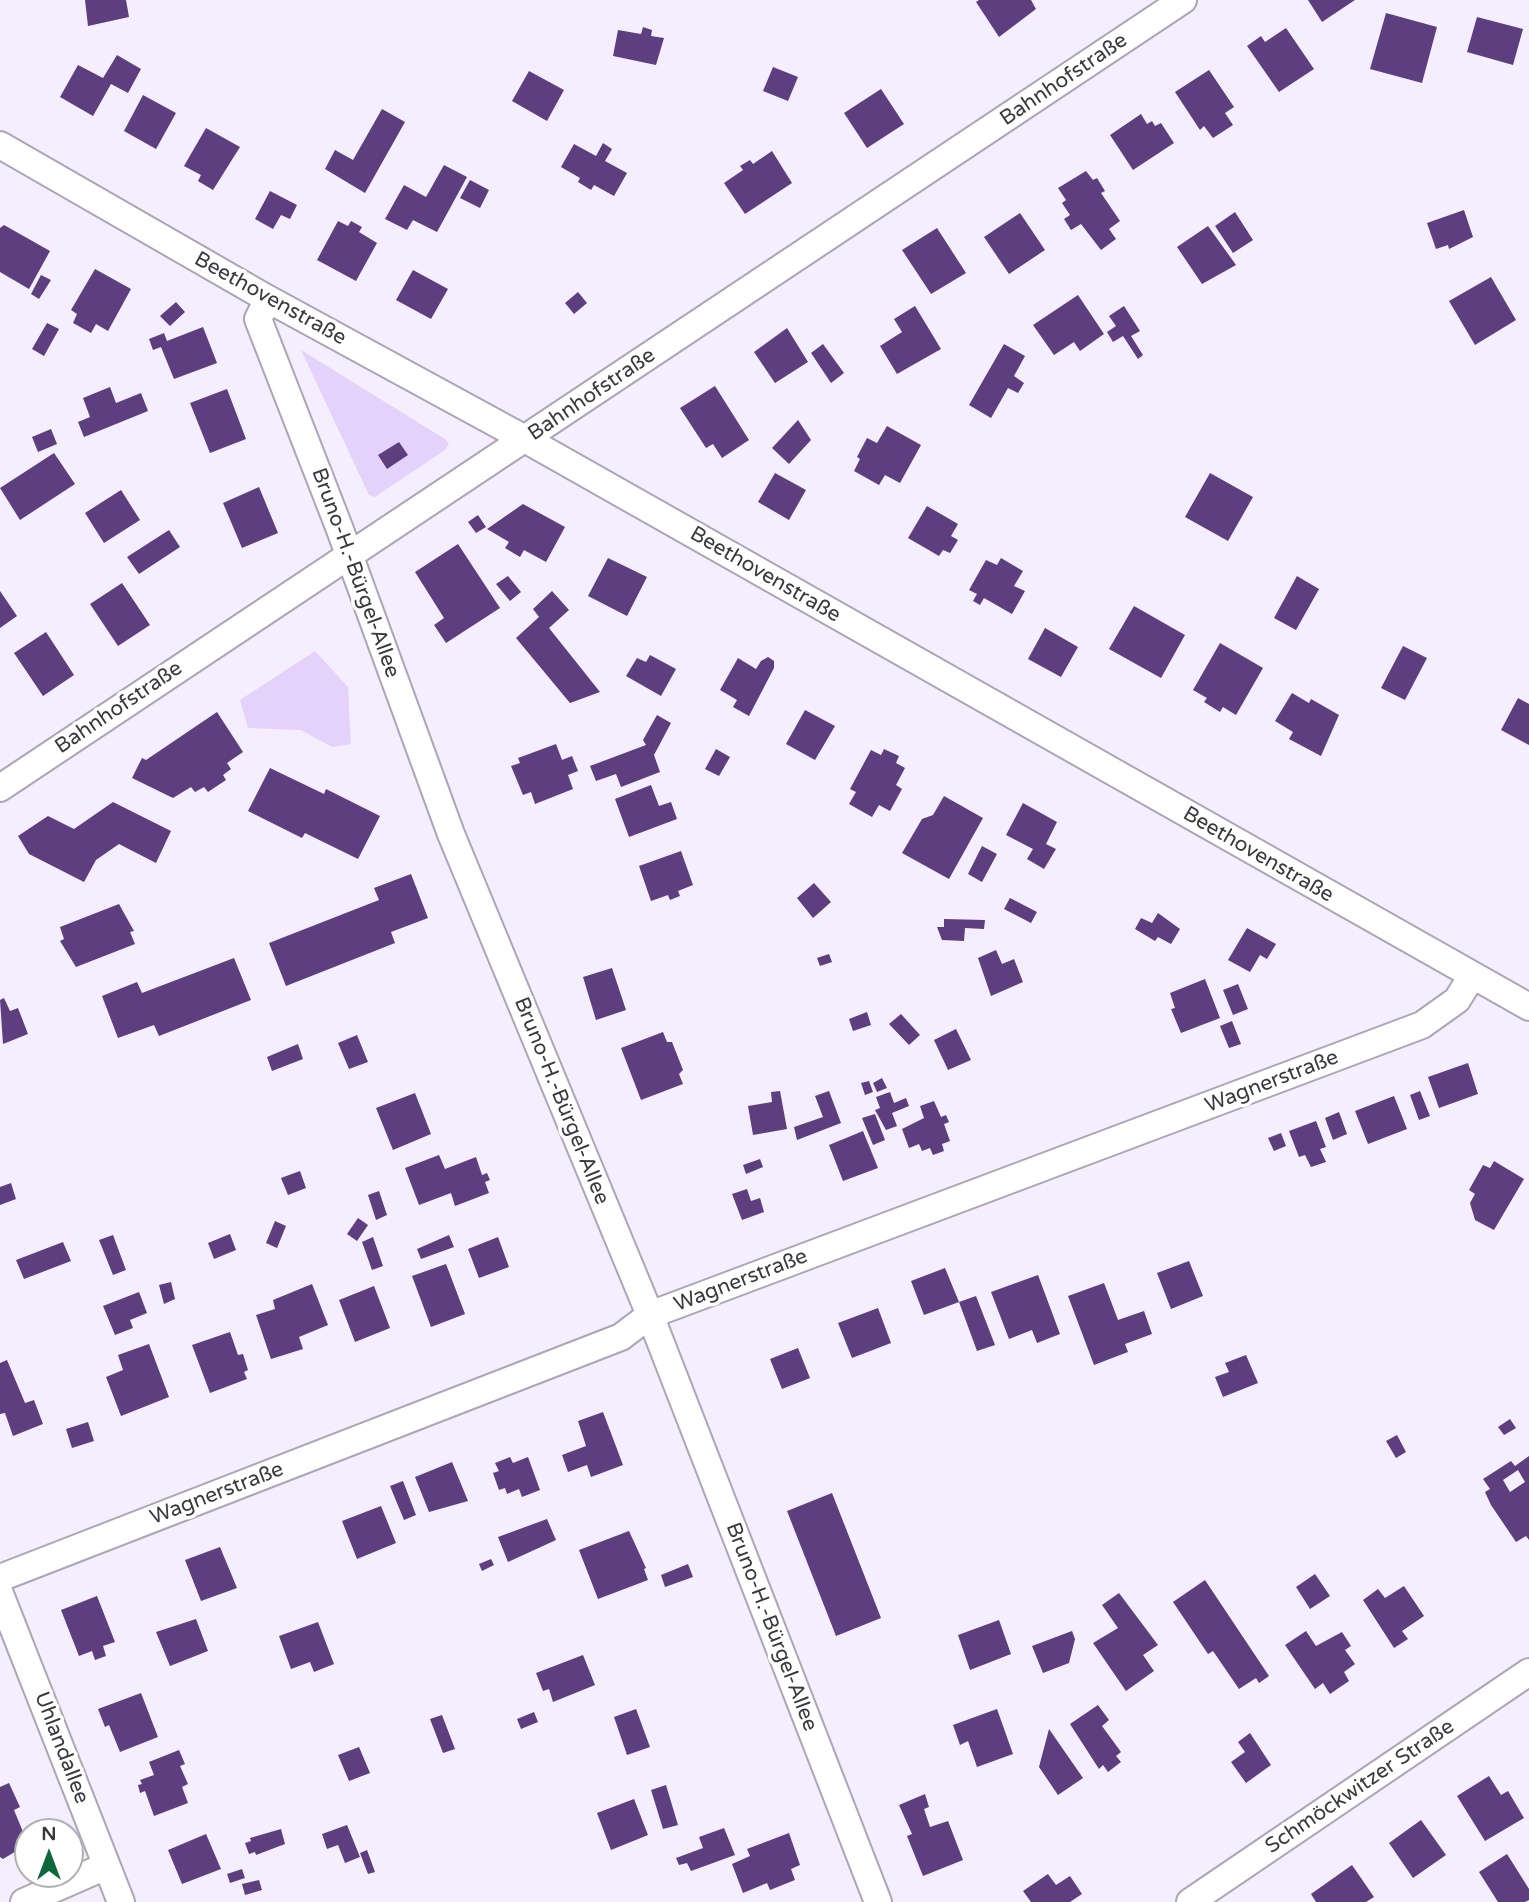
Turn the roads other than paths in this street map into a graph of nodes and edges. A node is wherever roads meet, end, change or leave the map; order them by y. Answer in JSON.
{"nodes":[{"id":1,"x":1183,"y":0,"type":"edge"},
{"id":2,"x":0,"y":145,"type":"edge"},
{"id":3,"x":268,"y":299,"type":"junction"},
{"id":4,"x":525,"y":439,"type":"junction"},
{"id":5,"x":349,"y":554,"type":"junction"},
{"id":6,"x":0,"y":788,"type":"edge"},
{"id":7,"x":1472,"y":976,"type":"junction"},
{"id":8,"x":1529,"y":1007,"type":"edge"},
{"id":9,"x":650,"y":1315,"type":"junction"},
{"id":10,"x":0,"y":1578,"type":"edge"},
{"id":11,"x":0,"y":1594,"type":"edge"},
{"id":12,"x":1529,"y":1672,"type":"edge"},
{"id":13,"x":106,"y":1866,"type":"junction"},
{"id":14,"x":24,"y":1902,"type":"edge"},
{"id":15,"x":121,"y":1902,"type":"edge"},
{"id":16,"x":878,"y":1902,"type":"edge"},
{"id":17,"x":1190,"y":1902,"type":"edge"}],
"edges":[{"from":1,"to":4,"type":"street","name":"Bahnhofstraße"},
{"from":2,"to":3,"type":"street","name":"Beethovenstraße"},
{"from":3,"to":4,"type":"street","name":"Beethovenstraße"},
{"from":3,"to":5,"type":"street","name":"Bruno-H.-Bürgel-Allee"},
{"from":4,"to":5,"type":"street","name":"Bahnhofstraße"},
{"from":4,"to":7,"type":"street","name":"Beethovenstraße"},
{"from":5,"to":6,"type":"street","name":"Bahnhofstraße"},
{"from":5,"to":9,"type":"street","name":"Bruno-H.-Bürgel-Allee"},
{"from":7,"to":8,"type":"street","name":"Beethovenstraße"},
{"from":7,"to":9,"type":"street","name":"Wagnerstraße"},
{"from":9,"to":10,"type":"street","name":"Wagnerstraße"},
{"from":9,"to":16,"type":"street","name":"Bruno-H.-Bürgel-Allee"},
{"from":11,"to":13,"type":"street","name":"Uhlandallee"},
{"from":12,"to":17,"type":"street","name":"Schmöckwitzer Straße"},
{"from":13,"to":14,"type":"street"},
{"from":13,"to":15,"type":"street","name":"Uhlandallee"}]}
